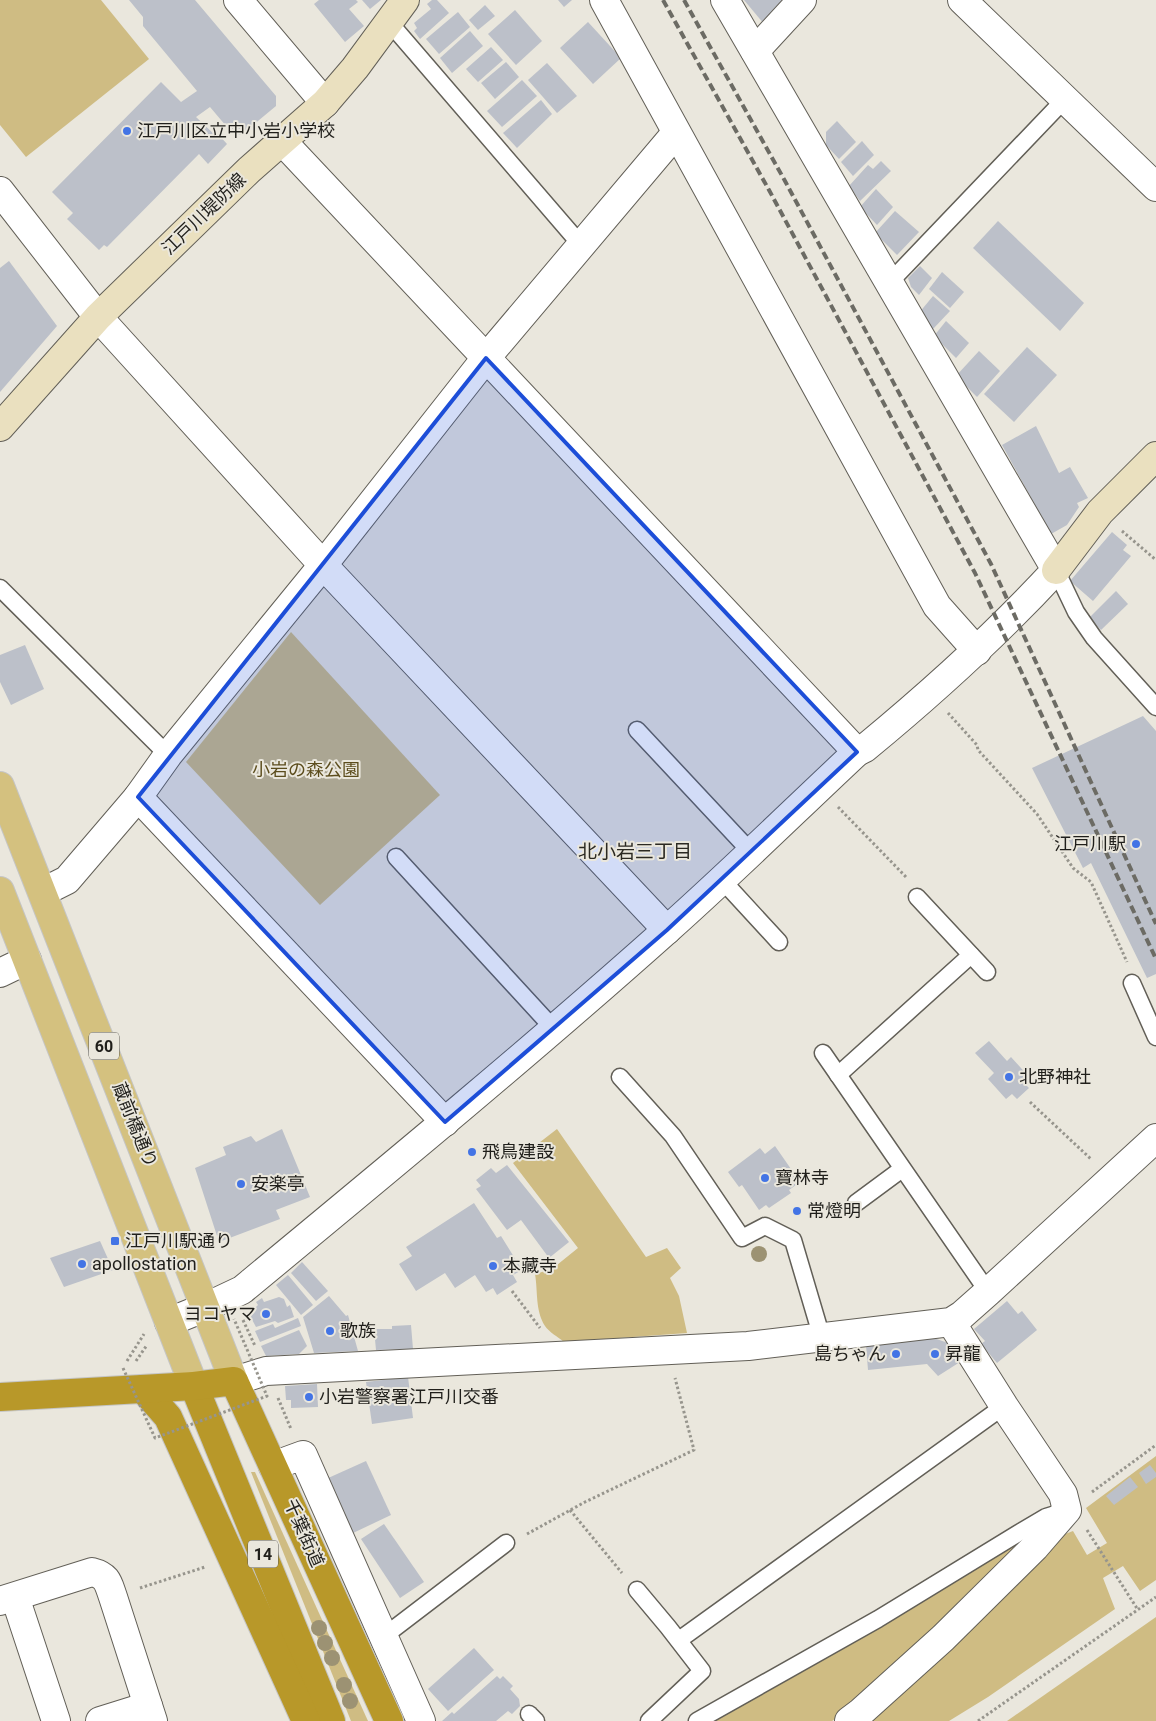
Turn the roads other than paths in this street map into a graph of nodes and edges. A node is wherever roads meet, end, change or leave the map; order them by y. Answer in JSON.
{"nodes":[{"id":1,"x":238,"y":0,"type":"edge"},
{"id":2,"x":405,"y":0,"type":"edge"},
{"id":3,"x":604,"y":0,"type":"edge"},
{"id":4,"x":725,"y":0,"type":"edge"},
{"id":5,"x":802,"y":0,"type":"edge"},
{"id":6,"x":962,"y":0,"type":"edge"},
{"id":7,"x":388,"y":22,"type":"junction"},
{"id":8,"x":755,"y":51,"type":"junction"},
{"id":9,"x":1064,"y":100,"type":"junction"},
{"id":10,"x":325,"y":103,"type":"junction"},
{"id":11,"x":676,"y":133,"type":"junction"},
{"id":12,"x":282,"y":141,"type":"junction"},
{"id":13,"x":1156,"y":187,"type":"edge"},
{"id":14,"x":0,"y":191,"type":"edge"},
{"id":15,"x":581,"y":245,"type":"junction"},
{"id":16,"x":890,"y":282,"type":"junction"},
{"id":17,"x":98,"y":317,"type":"junction"},
{"id":18,"x":486,"y":358,"type":"junction"},
{"id":19,"x":0,"y":427,"type":"edge"},
{"id":20,"x":1156,"y":456,"type":"edge"},
{"id":21,"x":323,"y":565,"type":"junction"},
{"id":22,"x":1056,"y":570,"type":"junction"},
{"id":23,"x":0,"y":588,"type":"edge"},
{"id":24,"x":977,"y":651,"type":"junction"},
{"id":25,"x":1156,"y":707,"type":"edge"},
{"id":26,"x":636,"y":730,"type":"dead end"},
{"id":27,"x":857,"y":752,"type":"junction"},
{"id":28,"x":168,"y":755,"type":"junction"},
{"id":29,"x":0,"y":786,"type":"edge"},
{"id":30,"x":138,"y":796,"type":"junction"},
{"id":31,"x":751,"y":852,"type":"junction"},
{"id":32,"x":396,"y":857,"type":"dead end"},
{"id":33,"x":722,"y":880,"type":"junction"},
{"id":34,"x":0,"y":891,"type":"edge"},
{"id":35,"x":42,"y":892,"type":"junction"},
{"id":36,"x":916,"y":897,"type":"road end"},
{"id":37,"x":667,"y":930,"type":"junction"},
{"id":38,"x":779,"y":942,"type":"dead end"},
{"id":39,"x":971,"y":955,"type":"junction"},
{"id":40,"x":27,"y":960,"type":"junction"},
{"id":41,"x":987,"y":972,"type":"dead end"},
{"id":42,"x":0,"y":973,"type":"edge"},
{"id":43,"x":1132,"y":983,"type":"road end"},
{"id":44,"x":553,"y":1028,"type":"junction"},
{"id":45,"x":1156,"y":1037,"type":"edge"},
{"id":46,"x":823,"y":1053,"type":"dead end"},
{"id":47,"x":838,"y":1075,"type":"junction"},
{"id":48,"x":620,"y":1077,"type":"dead end"},
{"id":49,"x":445,"y":1122,"type":"junction"},
{"id":50,"x":1156,"y":1138,"type":"edge"},
{"id":51,"x":902,"y":1169,"type":"junction"},
{"id":52,"x":856,"y":1203,"type":"dead end"},
{"id":53,"x":988,"y":1292,"type":"junction"},
{"id":54,"x":206,"y":1307,"type":"junction"},
{"id":55,"x":168,"y":1322,"type":"junction"},
{"id":56,"x":951,"y":1322,"type":"junction"},
{"id":57,"x":822,"y":1338,"type":"junction"},
{"id":58,"x":234,"y":1381,"type":"junction"},
{"id":59,"x":194,"y":1386,"type":"junction"},
{"id":60,"x":143,"y":1389,"type":"junction"},
{"id":61,"x":0,"y":1397,"type":"edge"},
{"id":62,"x":1004,"y":1406,"type":"junction"},
{"id":63,"x":273,"y":1466,"type":"junction"},
{"id":64,"x":1075,"y":1518,"type":"junction"},
{"id":65,"x":506,"y":1543,"type":"road end"},
{"id":66,"x":637,"y":1590,"type":"road end"},
{"id":67,"x":8,"y":1599,"type":"edge"},
{"id":68,"x":383,"y":1637,"type":"junction"},
{"id":69,"x":679,"y":1640,"type":"junction"},
{"id":70,"x":150,"y":1713,"type":"edge"},
{"id":71,"x":56,"y":1721,"type":"edge"},
{"id":72,"x":100,"y":1721,"type":"edge"},
{"id":73,"x":306,"y":1721,"type":"edge"},
{"id":74,"x":331,"y":1721,"type":"edge"},
{"id":75,"x":389,"y":1721,"type":"edge"},
{"id":76,"x":421,"y":1721,"type":"edge"},
{"id":77,"x":649,"y":1721,"type":"edge"},
{"id":78,"x":697,"y":1721,"type":"edge"},
{"id":79,"x":849,"y":1721,"type":"edge"}],
"edges":[{"from":1,"to":10,"type":"street"},
{"from":2,"to":7,"type":"main road","name":"江戸川堤防線"},
{"from":3,"to":11,"type":"street"},
{"from":4,"to":8,"type":"street"},
{"from":5,"to":8,"type":"street"},
{"from":6,"to":9,"type":"street"},
{"from":7,"to":10,"type":"main road","name":"江戸川堤防線"},
{"from":7,"to":15,"type":"lane"},
{"from":8,"to":16,"type":"street"},
{"from":9,"to":13,"type":"street"},
{"from":9,"to":16,"type":"lane"},
{"from":10,"to":12,"type":"main road","name":"江戸川堤防線"},
{"from":11,"to":15,"type":"street"},
{"from":11,"to":24,"type":"street"},
{"from":12,"to":17,"type":"main road","name":"江戸川堤防線"},
{"from":12,"to":18,"type":"street"},
{"from":14,"to":17,"type":"street"},
{"from":15,"to":18,"type":"street"},
{"from":16,"to":22,"type":"street"},
{"from":17,"to":19,"type":"main road","name":"江戸川堤防線"},
{"from":17,"to":21,"type":"street"},
{"from":18,"to":21,"type":"street"},
{"from":18,"to":27,"type":"street"},
{"from":20,"to":22,"type":"main road"},
{"from":21,"to":28,"type":"street"},
{"from":21,"to":37,"type":"street"},
{"from":22,"to":24,"type":"street"},
{"from":22,"to":25,"type":"lane"},
{"from":23,"to":28,"type":"lane"},
{"from":24,"to":27,"type":"street"},
{"from":26,"to":31,"type":"lane"},
{"from":27,"to":31,"type":"street"},
{"from":28,"to":30,"type":"street"},
{"from":29,"to":35,"type":"main road","name":"蔵前橋通り","number":"60"},
{"from":30,"to":35,"type":"street"},
{"from":30,"to":49,"type":"street"},
{"from":31,"to":33,"type":"street"},
{"from":32,"to":44,"type":"lane"},
{"from":33,"to":37,"type":"street"},
{"from":33,"to":38,"type":"lane"},
{"from":34,"to":40,"type":"main road","number":"60"},
{"from":35,"to":54,"type":"main road","name":"蔵前橋通り","number":"60"},
{"from":36,"to":39,"type":"lane"},
{"from":37,"to":44,"type":"street"},
{"from":39,"to":41,"type":"lane"},
{"from":39,"to":47,"type":"lane"},
{"from":40,"to":42,"type":"street"},
{"from":40,"to":55,"type":"main road","number":"60"},
{"from":43,"to":45,"type":"lane"},
{"from":44,"to":49,"type":"street"},
{"from":46,"to":47,"type":"lane"},
{"from":47,"to":51,"type":"lane"},
{"from":48,"to":57,"type":"lane"},
{"from":49,"to":54,"type":"street"},
{"from":50,"to":53,"type":"street"},
{"from":51,"to":52,"type":"lane"},
{"from":51,"to":53,"type":"lane"},
{"from":53,"to":56,"type":"street"},
{"from":54,"to":55,"type":"street"},
{"from":54,"to":58,"type":"main road","name":"蔵前橋通り","number":"60"},
{"from":55,"to":59,"type":"main road","number":"60"},
{"from":56,"to":57,"type":"street"},
{"from":56,"to":62,"type":"street"},
{"from":57,"to":58,"type":"street"},
{"from":58,"to":59,"type":"highway"},
{"from":58,"to":63,"type":"highway","name":"千葉街道"},
{"from":59,"to":60,"type":"highway"},
{"from":59,"to":74,"type":"highway","number":"14"},
{"from":60,"to":61,"type":"highway"},
{"from":60,"to":73,"type":"highway"},
{"from":62,"to":64,"type":"street"},
{"from":62,"to":69,"type":"lane"},
{"from":63,"to":68,"type":"street"},
{"from":63,"to":75,"type":"highway","name":"千葉街道"},
{"from":64,"to":78,"type":"lane"},
{"from":64,"to":79,"type":"street"},
{"from":65,"to":68,"type":"lane"},
{"from":66,"to":69,"type":"lane"},
{"from":67,"to":70,"type":"street"},
{"from":67,"to":71,"type":"street"},
{"from":68,"to":76,"type":"street"},
{"from":69,"to":77,"type":"lane"},
{"from":70,"to":72,"type":"street"}]}
